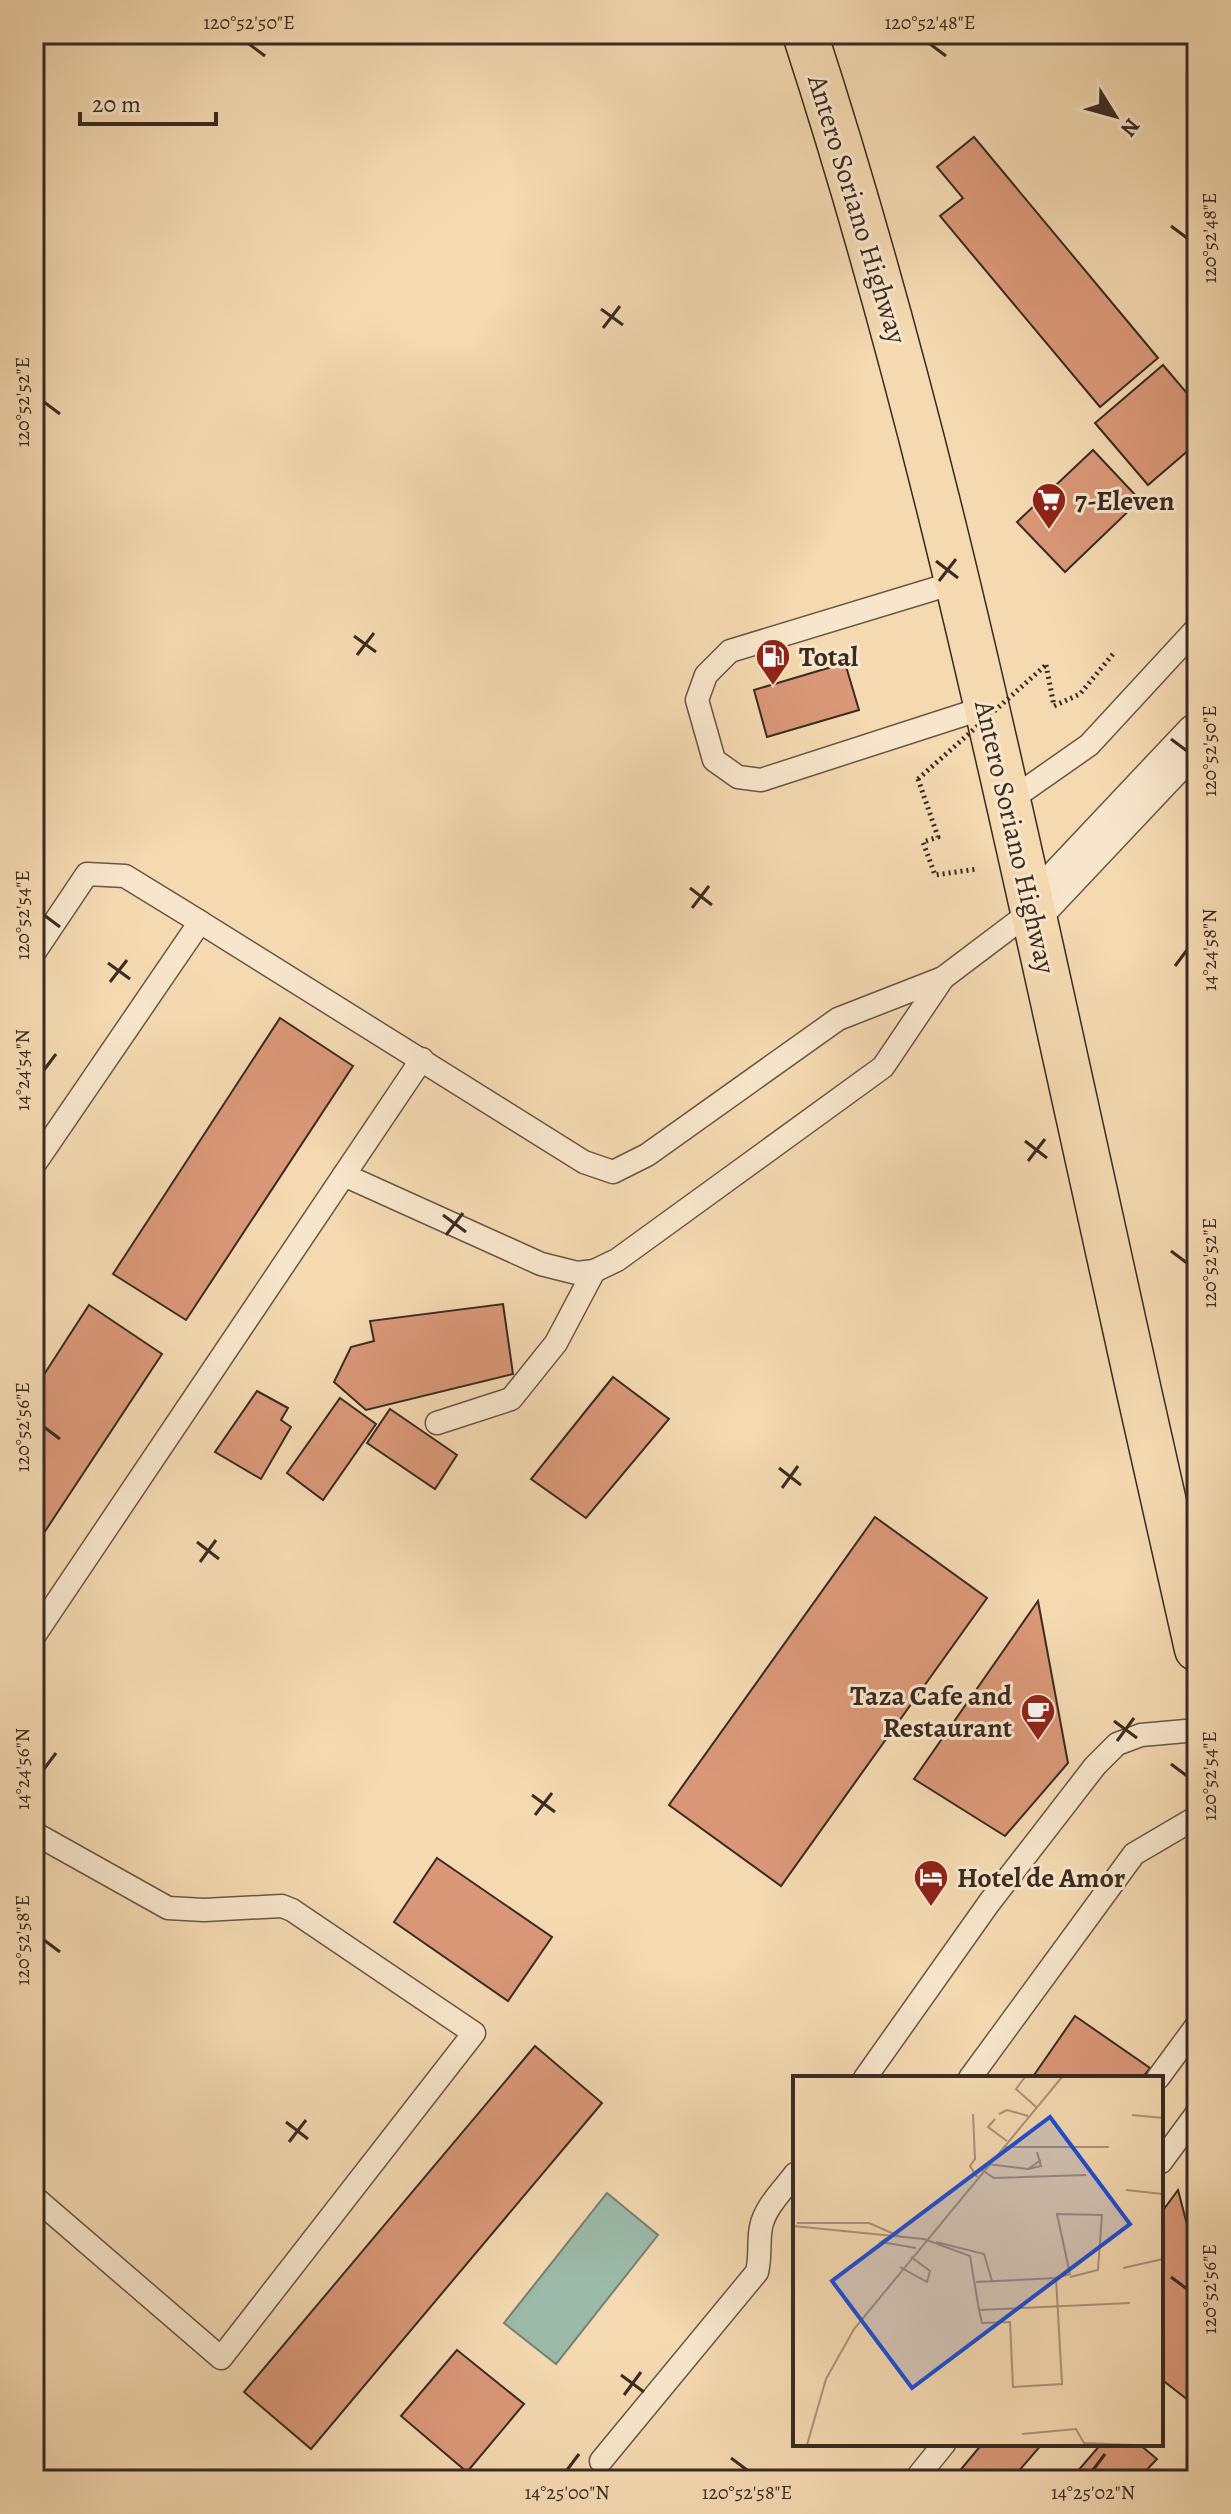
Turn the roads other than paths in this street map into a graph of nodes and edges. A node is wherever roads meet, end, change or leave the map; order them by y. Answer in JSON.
{"nodes":[{"id":1,"x":805,"y":34,"type":"edge"},
{"id":2,"x":957,"y":582,"type":"junction"},
{"id":3,"x":1197,"y":628,"type":"edge"},
{"id":4,"x":987,"y":707,"type":"junction"},
{"id":5,"x":1197,"y":715,"type":"edge"},
{"id":6,"x":1190,"y":750,"type":"edge"},
{"id":7,"x":1009,"y":801,"type":"junction"},
{"id":8,"x":1030,"y":895,"type":"junction"},
{"id":9,"x":200,"y":922,"type":"junction"},
{"id":10,"x":34,"y":953,"type":"edge"},
{"id":11,"x":943,"y":978,"type":"junction"},
{"id":12,"x":422,"y":1059,"type":"junction"},
{"id":13,"x":34,"y":1165,"type":"edge"},
{"id":14,"x":344,"y":1175,"type":"junction"},
{"id":15,"x":594,"y":1271,"type":"junction"},
{"id":16,"x":437,"y":1423,"type":"dead end"},
{"id":17,"x":34,"y":1636,"type":"edge"},
{"id":18,"x":1197,"y":1647,"type":"edge"},
{"id":19,"x":1197,"y":1730,"type":"edge"},
{"id":20,"x":1197,"y":1817,"type":"edge"},
{"id":21,"x":34,"y":1833,"type":"edge"},
{"id":22,"x":1197,"y":2025,"type":"edge"},
{"id":23,"x":970,"y":2072,"type":"edge"},
{"id":24,"x":866,"y":2076,"type":"edge"},
{"id":25,"x":1159,"y":2076,"type":"edge"},
{"id":26,"x":1197,"y":2113,"type":"edge"},
{"id":27,"x":1163,"y":2159,"type":"edge"},
{"id":28,"x":793,"y":2176,"type":"edge"},
{"id":29,"x":34,"y":2197,"type":"edge"},
{"id":30,"x":942,"y":2446,"type":"edge"},
{"id":31,"x":601,"y":2461,"type":"dead end"},
{"id":32,"x":915,"y":2480,"type":"edge"}],
"edges":[{"from":1,"to":2,"type":"main road","name":"Antero Soriano Highway"},
{"from":2,"to":4,"type":"main road","name":"Antero Soriano Highway"},
{"from":2,"to":4,"type":"lane"},
{"from":3,"to":7,"type":"lane"},
{"from":4,"to":7,"type":"main road","name":"Antero Soriano Highway"},
{"from":5,"to":8,"type":"lane"},
{"from":6,"to":8,"type":"street"},
{"from":7,"to":8,"type":"main road","name":"Antero Soriano Highway"},
{"from":8,"to":11,"type":"lane"},
{"from":8,"to":18,"type":"main road","name":"Antero Soriano Highway"},
{"from":9,"to":10,"type":"lane"},
{"from":9,"to":12,"type":"lane"},
{"from":9,"to":13,"type":"lane"},
{"from":11,"to":12,"type":"lane"},
{"from":11,"to":15,"type":"lane"},
{"from":12,"to":14,"type":"lane"},
{"from":14,"to":15,"type":"lane"},
{"from":14,"to":17,"type":"lane"},
{"from":15,"to":16,"type":"lane"},
{"from":19,"to":24,"type":"lane"},
{"from":20,"to":23,"type":"lane"},
{"from":21,"to":29,"type":"lane"},
{"from":22,"to":25,"type":"lane"},
{"from":26,"to":27,"type":"lane"},
{"from":28,"to":31,"type":"lane"},
{"from":30,"to":32,"type":"lane"}]}
